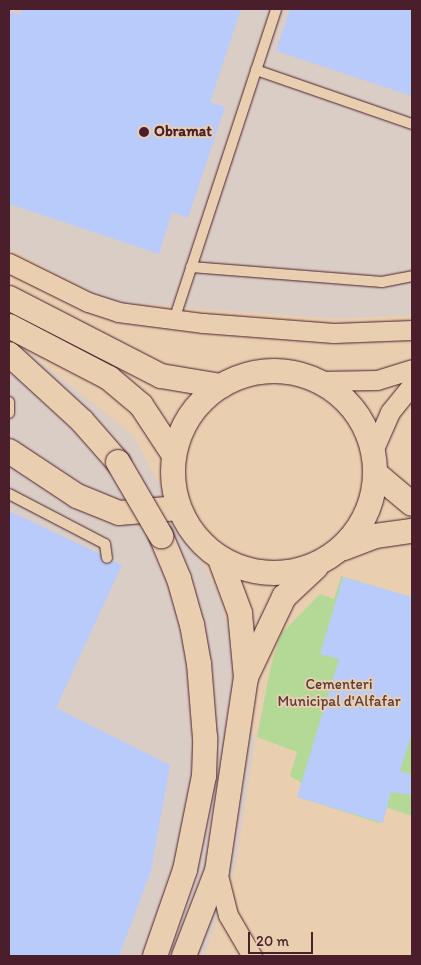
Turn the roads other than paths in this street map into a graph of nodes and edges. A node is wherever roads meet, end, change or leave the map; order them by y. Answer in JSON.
{"nodes":[{"id":1,"x":276,"y":9,"type":"edge"},
{"id":2,"x":256,"y":70,"type":"junction"},
{"id":3,"x":412,"y":124,"type":"edge"},
{"id":4,"x":9,"y":263,"type":"edge"},
{"id":5,"x":191,"y":267,"type":"junction"},
{"id":6,"x":412,"y":276,"type":"edge"},
{"id":7,"x":9,"y":298,"type":"edge"},
{"id":8,"x":174,"y":320,"type":"junction"},
{"id":9,"x":9,"y":326,"type":"edge"},
{"id":10,"x":412,"y":330,"type":"edge"},
{"id":11,"x":9,"y":354,"type":"edge"},
{"id":12,"x":412,"y":369,"type":"edge"},
{"id":13,"x":317,"y":381,"type":"junction"},
{"id":14,"x":412,"y":385,"type":"edge"},
{"id":15,"x":221,"y":386,"type":"junction"},
{"id":16,"x":9,"y":402,"type":"edge"},
{"id":17,"x":9,"y":413,"type":"edge"},
{"id":18,"x":9,"y":450,"type":"edge"},
{"id":19,"x":174,"y":454,"type":"junction"},
{"id":20,"x":374,"y":462,"type":"junction"},
{"id":21,"x":9,"y":494,"type":"edge"},
{"id":22,"x":412,"y":504,"type":"edge"},
{"id":23,"x":179,"y":508,"type":"junction"},
{"id":24,"x":412,"y":531,"type":"edge"},
{"id":25,"x":344,"y":548,"type":"junction"},
{"id":26,"x":107,"y":558,"type":"dead end"},
{"id":27,"x":220,"y":559,"type":"junction"},
{"id":28,"x":322,"y":562,"type":"junction"},
{"id":29,"x":246,"y":678,"type":"junction"},
{"id":30,"x":217,"y":871,"type":"junction"},
{"id":31,"x":154,"y":956,"type":"edge"},
{"id":32,"x":184,"y":956,"type":"edge"},
{"id":33,"x":252,"y":956,"type":"edge"}],
"edges":[{"from":1,"to":2,"type":"lane"},
{"from":2,"to":3,"type":"lane"},
{"from":2,"to":5,"type":"lane"},
{"from":4,"to":8,"type":"street"},
{"from":5,"to":6,"type":"lane"},
{"from":5,"to":8,"type":"lane"},
{"from":7,"to":15,"type":"street"},
{"from":8,"to":10,"type":"street"},
{"from":9,"to":19,"type":"street"},
{"from":11,"to":31,"type":"street","bridge":true},
{"from":12,"to":13,"type":"street"},
{"from":13,"to":15,"type":"street"},
{"from":13,"to":20,"type":"street"},
{"from":14,"to":20,"type":"street"},
{"from":15,"to":19,"type":"street"},
{"from":16,"to":17,"type":"lane"},
{"from":18,"to":23,"type":"street"},
{"from":19,"to":23,"type":"street"},
{"from":20,"to":22,"type":"street"},
{"from":20,"to":25,"type":"street"},
{"from":21,"to":26,"type":"lane"},
{"from":23,"to":27,"type":"street"},
{"from":24,"to":25,"type":"street"},
{"from":25,"to":28,"type":"street"},
{"from":27,"to":28,"type":"street"},
{"from":27,"to":29,"type":"street"},
{"from":28,"to":29,"type":"street"},
{"from":29,"to":30,"type":"street"},
{"from":30,"to":32,"type":"street"},
{"from":30,"to":33,"type":"street"}]}
